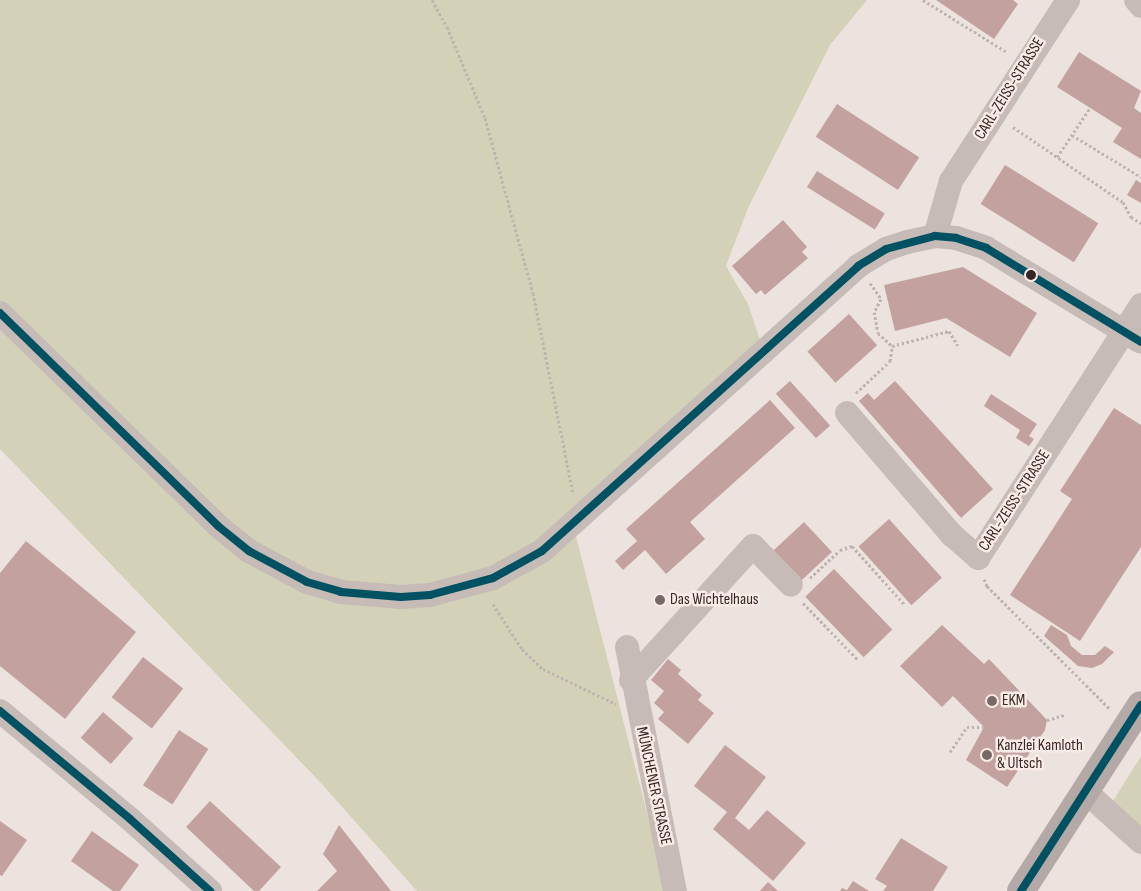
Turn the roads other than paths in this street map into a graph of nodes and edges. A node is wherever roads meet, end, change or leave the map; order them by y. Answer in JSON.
{"nodes":[{"id":1,"x":1068,"y":0,"type":"edge"},
{"id":2,"x":1136,"y":0,"type":"edge"},
{"id":3,"x":1141,"y":6,"type":"edge"},
{"id":4,"x":935,"y":236,"type":"junction"},
{"id":5,"x":1141,"y":305,"type":"edge"},
{"id":6,"x":0,"y":313,"type":"edge"},
{"id":7,"x":1133,"y":337,"type":"edge"},
{"id":8,"x":847,"y":413,"type":"road end"},
{"id":9,"x":791,"y":585,"type":"road end"},
{"id":10,"x":627,"y":647,"type":"dead end"},
{"id":11,"x":631,"y":680,"type":"junction"},
{"id":12,"x":1141,"y":705,"type":"edge"},
{"id":13,"x":0,"y":711,"type":"edge"},
{"id":14,"x":1085,"y":791,"type":"junction"},
{"id":15,"x":1141,"y":842,"type":"edge"},
{"id":16,"x":210,"y":891,"type":"edge"},
{"id":17,"x":674,"y":891,"type":"edge"},
{"id":18,"x":1021,"y":891,"type":"edge"}],
"edges":[{"from":1,"to":4,"type":"street","name":"CARL-ZEISS-STRASSE"},
{"from":2,"to":3,"type":"street"},
{"from":4,"to":6,"type":"street"},
{"from":4,"to":7,"type":"street"},
{"from":5,"to":7,"type":"street","name":"CARL-ZEISS-STRASSE"},
{"from":7,"to":8,"type":"street","name":"CARL-ZEISS-STRASSE"},
{"from":9,"to":11,"type":"street"},
{"from":10,"to":11,"type":"street","name":"MÜNCHENER STRASSE"},
{"from":11,"to":17,"type":"street","name":"MÜNCHENER STRASSE"},
{"from":12,"to":14,"type":"main road"},
{"from":13,"to":16,"type":"street"},
{"from":14,"to":15,"type":"street"},
{"from":14,"to":18,"type":"main road"}]}
